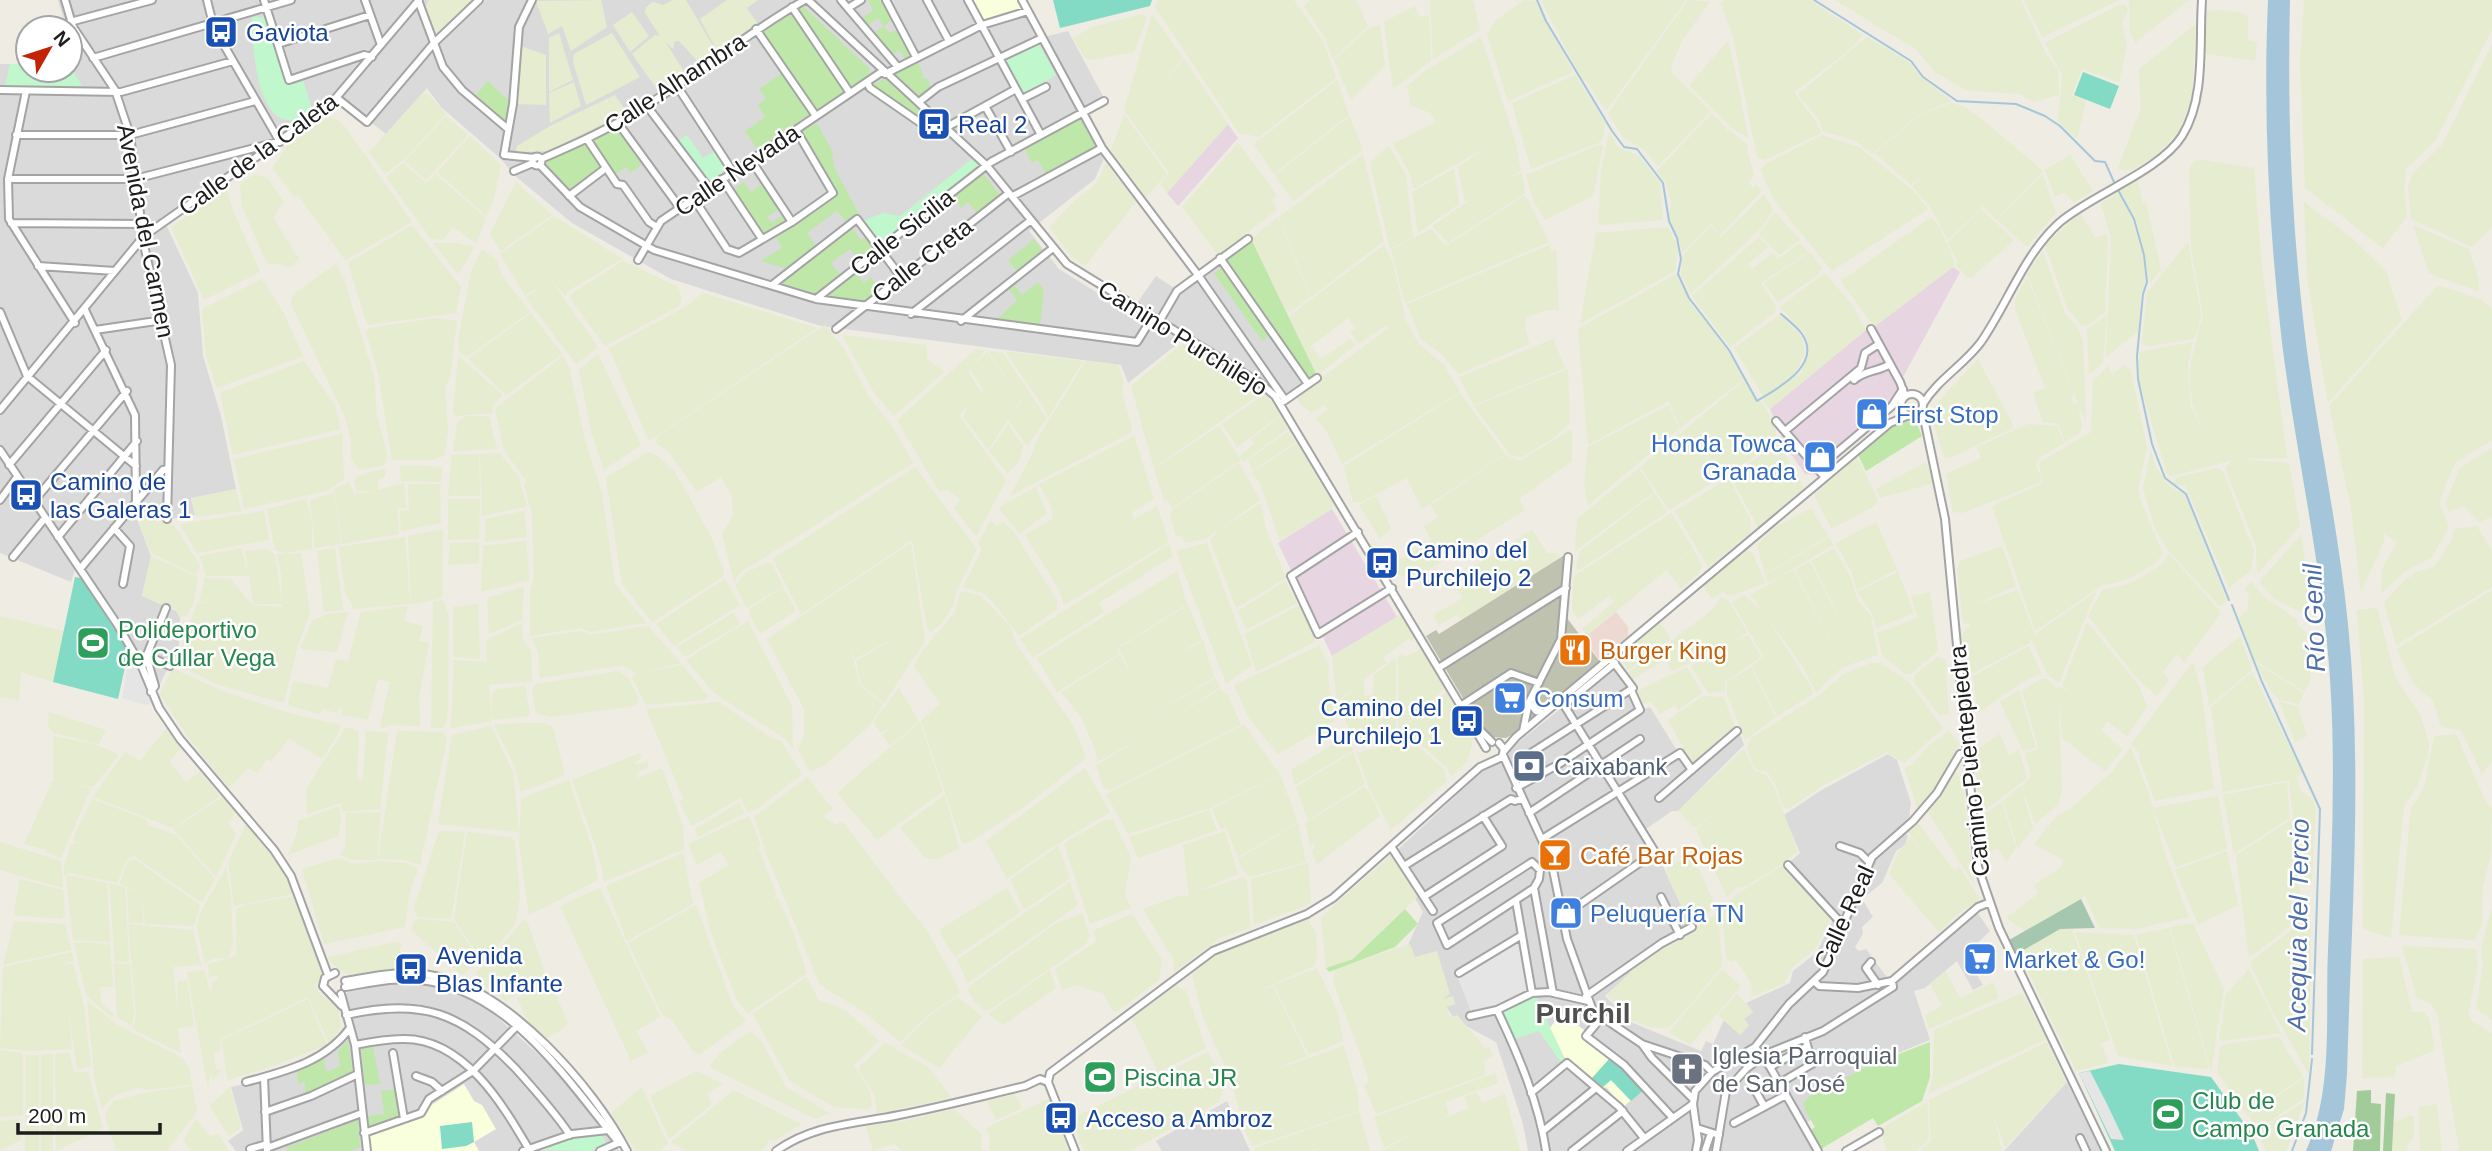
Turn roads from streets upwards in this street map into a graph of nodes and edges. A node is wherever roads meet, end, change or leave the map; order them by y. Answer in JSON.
{"nodes":[{"id":1,"x":152,"y":0,"type":"edge"},
{"id":2,"x":207,"y":0,"type":"edge"},
{"id":3,"x":264,"y":0,"type":"edge"},
{"id":4,"x":291,"y":0,"type":"edge"},
{"id":5,"x":365,"y":0,"type":"edge"},
{"id":6,"x":419,"y":0,"type":"edge"},
{"id":7,"x":479,"y":0,"type":"edge"},
{"id":8,"x":532,"y":0,"type":"edge"},
{"id":9,"x":806,"y":0,"type":"edge"},
{"id":10,"x":841,"y":0,"type":"edge"},
{"id":11,"x":861,"y":0,"type":"edge"},
{"id":12,"x":886,"y":0,"type":"edge"},
{"id":13,"x":927,"y":0,"type":"edge"},
{"id":14,"x":968,"y":0,"type":"edge"},
{"id":15,"x":1022,"y":0,"type":"edge"},
{"id":16,"x":2202,"y":0,"type":"edge"},
{"id":17,"x":792,"y":7,"type":"junction"},
{"id":18,"x":267,"y":8,"type":"junction"},
{"id":19,"x":848,"y":8,"type":"junction"},
{"id":20,"x":1028,"y":11,"type":"junction"},
{"id":21,"x":370,"y":15,"type":"junction"},
{"id":22,"x":84,"y":18,"type":"edge"},
{"id":23,"x":213,"y":23,"type":"junction"},
{"id":24,"x":982,"y":26,"type":"junction"},
{"id":25,"x":757,"y":29,"type":"junction"},
{"id":26,"x":1042,"y":38,"type":"junction"},
{"id":27,"x":949,"y":41,"type":"junction"},
{"id":28,"x":434,"y":43,"type":"junction"},
{"id":29,"x":84,"y":44,"type":"edge"},
{"id":30,"x":278,"y":44,"type":"junction"},
{"id":31,"x":381,"y":46,"type":"junction"},
{"id":32,"x":372,"y":57,"type":"junction"},
{"id":33,"x":916,"y":57,"type":"junction"},
{"id":34,"x":999,"y":57,"type":"junction"},
{"id":35,"x":93,"y":58,"type":"junction"},
{"id":36,"x":233,"y":61,"type":"junction"},
{"id":37,"x":897,"y":66,"type":"junction"},
{"id":38,"x":886,"y":73,"type":"junction"},
{"id":39,"x":868,"y":83,"type":"junction"},
{"id":40,"x":677,"y":86,"type":"junction"},
{"id":41,"x":1046,"y":87,"type":"dead end"},
{"id":42,"x":1016,"y":89,"type":"junction"},
{"id":43,"x":0,"y":90,"type":"edge"},
{"id":44,"x":26,"y":91,"type":"junction"},
{"id":45,"x":116,"y":93,"type":"junction"},
{"id":46,"x":850,"y":93,"type":"junction"},
{"id":47,"x":337,"y":98,"type":"junction"},
{"id":48,"x":1022,"y":99,"type":"junction"},
{"id":49,"x":842,"y":100,"type":"junction"},
{"id":50,"x":255,"y":101,"type":"junction"},
{"id":51,"x":1104,"y":101,"type":"dead end"},
{"id":52,"x":919,"y":102,"type":"junction"},
{"id":53,"x":647,"y":106,"type":"junction"},
{"id":54,"x":985,"y":106,"type":"junction"},
{"id":55,"x":1083,"y":113,"type":"junction"},
{"id":56,"x":816,"y":116,"type":"junction"},
{"id":57,"x":618,"y":123,"type":"junction"},
{"id":58,"x":922,"y":124,"type":"dead end"},
{"id":59,"x":947,"y":127,"type":"junction"},
{"id":60,"x":508,"y":129,"type":"junction"},
{"id":61,"x":796,"y":130,"type":"junction"},
{"id":62,"x":16,"y":135,"type":"junction"},
{"id":63,"x":131,"y":135,"type":"junction"},
{"id":64,"x":1041,"y":135,"type":"junction"},
{"id":65,"x":587,"y":139,"type":"junction"},
{"id":66,"x":280,"y":142,"type":"junction"},
{"id":67,"x":1102,"y":148,"type":"junction"},
{"id":68,"x":1011,"y":152,"type":"junction"},
{"id":69,"x":751,"y":160,"type":"junction"},
{"id":70,"x":537,"y":161,"type":"junction"},
{"id":71,"x":987,"y":166,"type":"junction"},
{"id":72,"x":606,"y":168,"type":"junction"},
{"id":73,"x":514,"y":171,"type":"dead end"},
{"id":74,"x":733,"y":172,"type":"junction"},
{"id":75,"x":8,"y":179,"type":"junction"},
{"id":76,"x":135,"y":179,"type":"junction"},
{"id":77,"x":722,"y":179,"type":"junction"},
{"id":78,"x":709,"y":188,"type":"junction"},
{"id":79,"x":1011,"y":194,"type":"junction"},
{"id":80,"x":569,"y":196,"type":"junction"},
{"id":81,"x":694,"y":199,"type":"junction"},
{"id":82,"x":680,"y":208,"type":"junction"},
{"id":83,"x":1031,"y":220,"type":"junction"},
{"id":84,"x":792,"y":222,"type":"junction"},
{"id":85,"x":10,"y":223,"type":"junction"},
{"id":86,"x":142,"y":224,"type":"junction"},
{"id":87,"x":657,"y":227,"type":"junction"},
{"id":88,"x":144,"y":236,"type":"junction"},
{"id":89,"x":762,"y":239,"type":"junction"},
{"id":90,"x":1248,"y":239,"type":"dead end"},
{"id":91,"x":647,"y":245,"type":"junction"},
{"id":92,"x":1053,"y":248,"type":"junction"},
{"id":93,"x":880,"y":250,"type":"junction"},
{"id":94,"x":1220,"y":258,"type":"junction"},
{"id":95,"x":638,"y":260,"type":"dead end"},
{"id":96,"x":38,"y":266,"type":"junction"},
{"id":97,"x":115,"y":271,"type":"junction"},
{"id":98,"x":1198,"y":275,"type":"junction"},
{"id":99,"x":901,"y":276,"type":"junction"},
{"id":100,"x":772,"y":285,"type":"junction"},
{"id":101,"x":817,"y":299,"type":"junction"},
{"id":102,"x":862,"y":307,"type":"junction"},
{"id":103,"x":85,"y":310,"type":"junction"},
{"id":104,"x":0,"y":312,"type":"edge"},
{"id":105,"x":911,"y":314,"type":"junction"},
{"id":106,"x":1152,"y":318,"type":"junction"},
{"id":107,"x":163,"y":320,"type":"junction"},
{"id":108,"x":961,"y":321,"type":"junction"},
{"id":109,"x":1159,"y":322,"type":"junction"},
{"id":110,"x":75,"y":323,"type":"junction"},
{"id":111,"x":835,"y":329,"type":"dead end"},
{"id":112,"x":1871,"y":329,"type":"dead end"},
{"id":113,"x":95,"y":330,"type":"junction"},
{"id":114,"x":1879,"y":344,"type":"junction"},
{"id":115,"x":106,"y":350,"type":"junction"},
{"id":116,"x":1890,"y":364,"type":"junction"},
{"id":117,"x":27,"y":376,"type":"junction"},
{"id":118,"x":1317,"y":378,"type":"dead end"},
{"id":119,"x":1262,"y":379,"type":"junction"},
{"id":120,"x":1308,"y":384,"type":"junction"},
{"id":121,"x":1936,"y":385,"type":"junction"},
{"id":122,"x":1902,"y":389,"type":"junction"},
{"id":123,"x":127,"y":391,"type":"junction"},
{"id":124,"x":1275,"y":391,"type":"junction"},
{"id":125,"x":1913,"y":394,"type":"junction"},
{"id":126,"x":0,"y":397,"type":"edge"},
{"id":127,"x":1283,"y":401,"type":"junction"},
{"id":128,"x":62,"y":404,"type":"junction"},
{"id":129,"x":1901,"y":406,"type":"junction"},
{"id":130,"x":1,"y":407,"type":"edge"},
{"id":131,"x":1922,"y":407,"type":"junction"},
{"id":132,"x":1910,"y":415,"type":"junction"},
{"id":133,"x":1776,"y":421,"type":"dead end"},
{"id":134,"x":1890,"y":423,"type":"junction"},
{"id":135,"x":93,"y":430,"type":"junction"},
{"id":136,"x":1925,"y":431,"type":"junction"},
{"id":137,"x":1787,"y":433,"type":"junction"},
{"id":138,"x":137,"y":441,"type":"junction"},
{"id":139,"x":1,"y":455,"type":"edge"},
{"id":140,"x":124,"y":456,"type":"junction"},
{"id":141,"x":9,"y":465,"type":"junction"},
{"id":142,"x":136,"y":466,"type":"junction"},
{"id":143,"x":168,"y":469,"type":"junction"},
{"id":144,"x":17,"y":477,"type":"junction"},
{"id":145,"x":0,"y":500,"type":"edge"},
{"id":146,"x":33,"y":502,"type":"junction"},
{"id":147,"x":136,"y":502,"type":"junction"},
{"id":148,"x":45,"y":518,"type":"junction"},
{"id":149,"x":167,"y":519,"type":"dead end"},
{"id":150,"x":114,"y":528,"type":"junction"},
{"id":151,"x":1358,"y":532,"type":"junction"},
{"id":152,"x":58,"y":537,"type":"junction"},
{"id":153,"x":13,"y":557,"type":"dead end"},
{"id":154,"x":1568,"y":557,"type":"dead end"},
{"id":155,"x":80,"y":569,"type":"junction"},
{"id":156,"x":123,"y":584,"type":"dead end"},
{"id":157,"x":1566,"y":587,"type":"junction"},
{"id":158,"x":1392,"y":588,"type":"junction"},
{"id":159,"x":166,"y":608,"type":"dead end"},
{"id":160,"x":144,"y":660,"type":"junction"},
{"id":161,"x":1612,"y":660,"type":"junction"},
{"id":162,"x":170,"y":666,"type":"dead end"},
{"id":163,"x":1440,"y":667,"type":"junction"},
{"id":164,"x":1601,"y":670,"type":"junction"},
{"id":165,"x":1539,"y":683,"type":"junction"},
{"id":166,"x":1632,"y":689,"type":"junction"},
{"id":167,"x":1529,"y":702,"type":"junction"},
{"id":168,"x":1462,"y":705,"type":"junction"},
{"id":169,"x":1544,"y":713,"type":"junction"},
{"id":170,"x":1470,"y":718,"type":"junction"},
{"id":171,"x":1577,"y":726,"type":"junction"},
{"id":172,"x":1523,"y":731,"type":"junction"},
{"id":173,"x":1737,"y":731,"type":"dead end"},
{"id":174,"x":1516,"y":737,"type":"junction"},
{"id":175,"x":1640,"y":740,"type":"dead end"},
{"id":176,"x":1496,"y":742,"type":"junction"},
{"id":177,"x":1589,"y":744,"type":"junction"},
{"id":178,"x":1486,"y":751,"type":"junction"},
{"id":179,"x":1966,"y":753,"type":"junction"},
{"id":180,"x":1499,"y":757,"type":"junction"},
{"id":181,"x":1602,"y":765,"type":"junction"},
{"id":182,"x":1479,"y":767,"type":"junction"},
{"id":183,"x":1692,"y":770,"type":"junction"},
{"id":184,"x":1542,"y":774,"type":"junction"},
{"id":185,"x":1516,"y":788,"type":"junction"},
{"id":186,"x":1619,"y":791,"type":"junction"},
{"id":187,"x":1659,"y":798,"type":"dead end"},
{"id":188,"x":1511,"y":799,"type":"junction"},
{"id":189,"x":1521,"y":799,"type":"junction"},
{"id":190,"x":1529,"y":813,"type":"junction"},
{"id":191,"x":1483,"y":816,"type":"junction"},
{"id":192,"x":1542,"y":839,"type":"junction"},
{"id":193,"x":1840,"y":846,"type":"dead end"},
{"id":194,"x":1392,"y":848,"type":"junction"},
{"id":195,"x":1551,"y":860,"type":"junction"},
{"id":196,"x":1869,"y":862,"type":"junction"},
{"id":197,"x":1788,"y":865,"type":"dead end"},
{"id":198,"x":1404,"y":866,"type":"junction"},
{"id":199,"x":1540,"y":870,"type":"junction"},
{"id":200,"x":1534,"y":888,"type":"junction"},
{"id":201,"x":1425,"y":896,"type":"junction"},
{"id":202,"x":1661,"y":897,"type":"dead end"},
{"id":203,"x":1516,"y":901,"type":"junction"},
{"id":204,"x":1988,"y":903,"type":"junction"},
{"id":205,"x":1562,"y":910,"type":"junction"},
{"id":206,"x":1433,"y":911,"type":"dead end"},
{"id":207,"x":1842,"y":924,"type":"junction"},
{"id":208,"x":1692,"y":927,"type":"dead end"},
{"id":209,"x":1522,"y":935,"type":"junction"},
{"id":210,"x":1679,"y":935,"type":"junction"},
{"id":211,"x":1871,"y":962,"type":"dead end"},
{"id":212,"x":1459,"y":973,"type":"dead end"},
{"id":213,"x":331,"y":974,"type":"junction"},
{"id":214,"x":1814,"y":981,"type":"junction"},
{"id":215,"x":1892,"y":981,"type":"junction"},
{"id":216,"x":1878,"y":985,"type":"junction"},
{"id":217,"x":344,"y":987,"type":"junction"},
{"id":218,"x":1532,"y":993,"type":"junction"},
{"id":219,"x":1553,"y":993,"type":"junction"},
{"id":220,"x":333,"y":996,"type":"junction"},
{"id":221,"x":1587,"y":999,"type":"junction"},
{"id":222,"x":343,"y":1007,"type":"junction"},
{"id":223,"x":1497,"y":1010,"type":"junction"},
{"id":224,"x":346,"y":1015,"type":"junction"},
{"id":225,"x":1470,"y":1016,"type":"dead end"},
{"id":226,"x":1601,"y":1017,"type":"junction"},
{"id":227,"x":516,"y":1027,"type":"junction"},
{"id":228,"x":350,"y":1028,"type":"junction"},
{"id":229,"x":1805,"y":1038,"type":"junction"},
{"id":230,"x":355,"y":1045,"type":"junction"},
{"id":231,"x":1755,"y":1047,"type":"junction"},
{"id":232,"x":1806,"y":1047,"type":"junction"},
{"id":233,"x":495,"y":1049,"type":"junction"},
{"id":234,"x":1652,"y":1051,"type":"junction"},
{"id":235,"x":1771,"y":1052,"type":"dead end"},
{"id":236,"x":393,"y":1053,"type":"dead end"},
{"id":237,"x":1764,"y":1056,"type":"junction"},
{"id":238,"x":1770,"y":1067,"type":"junction"},
{"id":239,"x":473,"y":1071,"type":"junction"},
{"id":240,"x":1712,"y":1072,"type":"junction"},
{"id":241,"x":1050,"y":1073,"type":"junction"},
{"id":242,"x":358,"y":1074,"type":"junction"},
{"id":243,"x":416,"y":1076,"type":"dead end"},
{"id":244,"x":264,"y":1077,"type":"junction"},
{"id":245,"x":1040,"y":1079,"type":"junction"},
{"id":246,"x":246,"y":1082,"type":"dead end"},
{"id":247,"x":1048,"y":1082,"type":"junction"},
{"id":248,"x":1780,"y":1083,"type":"junction"},
{"id":249,"x":1596,"y":1088,"type":"junction"},
{"id":250,"x":1754,"y":1088,"type":"dead end"},
{"id":251,"x":442,"y":1091,"type":"junction"},
{"id":252,"x":1531,"y":1093,"type":"junction"},
{"id":253,"x":1786,"y":1095,"type":"junction"},
{"id":254,"x":1693,"y":1101,"type":"junction"},
{"id":255,"x":1764,"y":1106,"type":"junction"},
{"id":256,"x":1623,"y":1111,"type":"junction"},
{"id":257,"x":265,"y":1112,"type":"junction"},
{"id":258,"x":362,"y":1113,"type":"junction"},
{"id":259,"x":1672,"y":1117,"type":"junction"},
{"id":260,"x":404,"y":1119,"type":"junction"},
{"id":261,"x":1734,"y":1123,"type":"dead end"},
{"id":262,"x":1697,"y":1128,"type":"junction"},
{"id":263,"x":608,"y":1130,"type":"junction"},
{"id":264,"x":1543,"y":1131,"type":"junction"},
{"id":265,"x":1879,"y":1132,"type":"dead end"},
{"id":266,"x":364,"y":1133,"type":"junction"},
{"id":267,"x":1715,"y":1134,"type":"junction"},
{"id":268,"x":570,"y":1135,"type":"junction"},
{"id":269,"x":1644,"y":1138,"type":"junction"},
{"id":270,"x":2080,"y":1138,"type":"dead end"},
{"id":271,"x":620,"y":1142,"type":"junction"},
{"id":272,"x":267,"y":1148,"type":"edge"},
{"id":273,"x":607,"y":1148,"type":"junction"},
{"id":274,"x":250,"y":1149,"type":"edge"},
{"id":275,"x":365,"y":1150,"type":"edge"},
{"id":276,"x":527,"y":1150,"type":"edge"},
{"id":277,"x":600,"y":1151,"type":"edge"},
{"id":278,"x":627,"y":1151,"type":"edge"},
{"id":279,"x":775,"y":1151,"type":"edge"},
{"id":280,"x":1075,"y":1151,"type":"edge"},
{"id":281,"x":1546,"y":1151,"type":"edge"},
{"id":282,"x":1572,"y":1151,"type":"edge"},
{"id":283,"x":1627,"y":1151,"type":"edge"},
{"id":284,"x":1696,"y":1151,"type":"edge"},
{"id":285,"x":1704,"y":1151,"type":"edge"},
{"id":286,"x":1716,"y":1151,"type":"edge"},
{"id":287,"x":1818,"y":1151,"type":"edge"},
{"id":288,"x":1846,"y":1151,"type":"edge"},
{"id":289,"x":2086,"y":1151,"type":"edge"},
{"id":290,"x":2106,"y":1151,"type":"edge"}],
"edges":[{"from":1,"to":22,"type":"street"},
{"from":2,"to":23,"type":"street"},
{"from":3,"to":18,"type":"street"},
{"from":4,"to":18,"type":"street"},
{"from":5,"to":21,"type":"street"},
{"from":6,"to":28,"type":"street"},
{"from":6,"to":31,"type":"street","name":"Calle de la Caleta"},
{"from":7,"to":28,"type":"street"},
{"from":8,"to":60,"type":"street"},
{"from":9,"to":17,"type":"street","name":"Calle Alhambra"},
{"from":9,"to":38,"type":"street"},
{"from":10,"to":19,"type":"street"},
{"from":11,"to":19,"type":"street"},
{"from":12,"to":33,"type":"street"},
{"from":13,"to":27,"type":"street"},
{"from":14,"to":24,"type":"street"},
{"from":15,"to":20,"type":"street"},
{"from":16,"to":121,"type":"street"},
{"from":17,"to":25,"type":"street","name":"Calle Alhambra"},
{"from":17,"to":46,"type":"street"},
{"from":18,"to":23,"type":"street"},
{"from":18,"to":30,"type":"street"},
{"from":19,"to":37,"type":"street"},
{"from":20,"to":24,"type":"street"},
{"from":20,"to":26,"type":"street"},
{"from":21,"to":30,"type":"street"},
{"from":21,"to":31,"type":"street"},
{"from":23,"to":35,"type":"street"},
{"from":23,"to":36,"type":"street"},
{"from":24,"to":27,"type":"street"},
{"from":24,"to":34,"type":"street"},
{"from":25,"to":40,"type":"street","name":"Calle Alhambra"},
{"from":25,"to":56,"type":"street"},
{"from":26,"to":34,"type":"street"},
{"from":26,"to":55,"type":"street"},
{"from":27,"to":33,"type":"street"},
{"from":28,"to":47,"type":"street"},
{"from":28,"to":60,"type":"street"},
{"from":29,"to":35,"type":"street","name":"Avenida del Carmen"},
{"from":30,"to":32,"type":"street"},
{"from":31,"to":32,"type":"street","name":"Calle de la Caleta"},
{"from":32,"to":47,"type":"street","name":"Calle de la Caleta"},
{"from":33,"to":37,"type":"street"},
{"from":34,"to":42,"type":"street"},
{"from":34,"to":52,"type":"street"},
{"from":35,"to":45,"type":"street","name":"Avenida del Carmen"},
{"from":36,"to":45,"type":"street"},
{"from":36,"to":50,"type":"street"},
{"from":37,"to":38,"type":"street"},
{"from":38,"to":39,"type":"street"},
{"from":38,"to":52,"type":"street","name":"Camino Purchilejo"},
{"from":39,"to":46,"type":"street"},
{"from":39,"to":49,"type":"street"},
{"from":39,"to":58,"type":"street"},
{"from":40,"to":53,"type":"street","name":"Calle Alhambra"},
{"from":40,"to":74,"type":"street"},
{"from":41,"to":48,"type":"street"},
{"from":42,"to":48,"type":"street"},
{"from":42,"to":54,"type":"street"},
{"from":43,"to":44,"type":"street"},
{"from":44,"to":45,"type":"street"},
{"from":44,"to":62,"type":"street"},
{"from":45,"to":63,"type":"street","name":"Avenida del Carmen"},
{"from":46,"to":49,"type":"street"},
{"from":47,"to":66,"type":"street","name":"Calle de la Caleta"},
{"from":48,"to":64,"type":"street"},
{"from":49,"to":56,"type":"street","name":"Calle Nevada"},
{"from":50,"to":63,"type":"street"},
{"from":50,"to":66,"type":"street"},
{"from":51,"to":55,"type":"street","name":"Calle Sicilia"},
{"from":52,"to":59,"type":"street","name":"Camino Purchilejo"},
{"from":53,"to":57,"type":"street","name":"Calle Alhambra"},
{"from":53,"to":78,"type":"street"},
{"from":54,"to":59,"type":"street"},
{"from":54,"to":68,"type":"street"},
{"from":55,"to":64,"type":"street","name":"Calle Sicilia"},
{"from":55,"to":67,"type":"street"},
{"from":56,"to":61,"type":"street","name":"Calle Nevada"},
{"from":57,"to":65,"type":"street","name":"Calle Alhambra"},
{"from":57,"to":82,"type":"street"},
{"from":59,"to":71,"type":"street","name":"Camino Purchilejo"},
{"from":60,"to":70,"type":"street"},
{"from":61,"to":69,"type":"street","name":"Calle Nevada"},
{"from":61,"to":84,"type":"street"},
{"from":62,"to":63,"type":"street"},
{"from":62,"to":75,"type":"street"},
{"from":63,"to":76,"type":"street","name":"Avenida del Carmen"},
{"from":64,"to":68,"type":"street","name":"Calle Sicilia"},
{"from":65,"to":70,"type":"street","name":"Calle Alhambra"},
{"from":65,"to":72,"type":"street"},
{"from":66,"to":76,"type":"street"},
{"from":66,"to":88,"type":"street","name":"Calle de la Caleta"},
{"from":67,"to":79,"type":"street","name":"Calle Creta"},
{"from":67,"to":98,"type":"street"},
{"from":68,"to":71,"type":"street","name":"Calle Sicilia"},
{"from":69,"to":74,"type":"street","name":"Calle Nevada"},
{"from":69,"to":84,"type":"street"},
{"from":70,"to":73,"type":"street","name":"Calle Alhambra"},
{"from":70,"to":80,"type":"street"},
{"from":71,"to":79,"type":"street","name":"Camino Purchilejo"},
{"from":71,"to":93,"type":"street","name":"Calle Sicilia"},
{"from":72,"to":80,"type":"street"},
{"from":72,"to":87,"type":"street"},
{"from":74,"to":77,"type":"street","name":"Calle Nevada"},
{"from":75,"to":76,"type":"street"},
{"from":75,"to":85,"type":"street"},
{"from":76,"to":86,"type":"street","name":"Avenida del Carmen"},
{"from":77,"to":78,"type":"street","name":"Calle Nevada"},
{"from":77,"to":89,"type":"street"},
{"from":78,"to":81,"type":"street","name":"Calle Nevada"},
{"from":79,"to":83,"type":"street","name":"Camino Purchilejo"},
{"from":79,"to":99,"type":"street","name":"Calle Creta"},
{"from":80,"to":91,"type":"street"},
{"from":81,"to":82,"type":"street","name":"Calle Nevada"},
{"from":81,"to":89,"type":"street"},
{"from":82,"to":87,"type":"street","name":"Calle Nevada"},
{"from":83,"to":92,"type":"street","name":"Camino Purchilejo"},
{"from":83,"to":105,"type":"street"},
{"from":84,"to":89,"type":"street"},
{"from":85,"to":86,"type":"street"},
{"from":85,"to":96,"type":"street"},
{"from":86,"to":88,"type":"street","name":"Avenida del Carmen"},
{"from":87,"to":91,"type":"street","name":"Calle Nevada"},
{"from":88,"to":97,"type":"street","name":"Calle de la Caleta"},
{"from":88,"to":107,"type":"street","name":"Avenida del Carmen"},
{"from":90,"to":94,"type":"street"},
{"from":91,"to":95,"type":"street","name":"Calle Nevada"},
{"from":91,"to":100,"type":"street"},
{"from":92,"to":106,"type":"street","name":"Camino Purchilejo"},
{"from":92,"to":108,"type":"street"},
{"from":93,"to":99,"type":"street"},
{"from":93,"to":100,"type":"street"},
{"from":93,"to":101,"type":"street","name":"Calle Sicilia"},
{"from":94,"to":98,"type":"street"},
{"from":94,"to":120,"type":"street"},
{"from":96,"to":97,"type":"street"},
{"from":96,"to":110,"type":"street"},
{"from":97,"to":103,"type":"street","name":"Calle de la Caleta"},
{"from":98,"to":109,"type":"street"},
{"from":98,"to":119,"type":"street"},
{"from":99,"to":102,"type":"street","name":"Calle Creta"},
{"from":100,"to":101,"type":"street"},
{"from":101,"to":102,"type":"street"},
{"from":102,"to":105,"type":"street"},
{"from":102,"to":111,"type":"street","name":"Calle Creta"},
{"from":103,"to":110,"type":"street","name":"Calle de la Caleta"},
{"from":103,"to":113,"type":"street"},
{"from":104,"to":117,"type":"street"},
{"from":105,"to":108,"type":"street"},
{"from":106,"to":108,"type":"street"},
{"from":106,"to":109,"type":"street","name":"Camino Purchilejo"},
{"from":107,"to":113,"type":"street"},
{"from":107,"to":143,"type":"street","name":"Avenida del Carmen"},
{"from":109,"to":119,"type":"street","name":"Camino Purchilejo"},
{"from":110,"to":117,"type":"street","name":"Calle de la Caleta"},
{"from":112,"to":114,"type":"street"},
{"from":113,"to":115,"type":"street"},
{"from":114,"to":116,"type":"street"},
{"from":114,"to":137,"type":"street"},
{"from":115,"to":123,"type":"street"},
{"from":115,"to":128,"type":"street"},
{"from":116,"to":122,"type":"street"},
{"from":116,"to":137,"type":"street"},
{"from":117,"to":128,"type":"street"},
{"from":117,"to":130,"type":"street","name":"Calle de la Caleta"},
{"from":118,"to":120,"type":"street"},
{"from":119,"to":124,"type":"street","name":"Camino Purchilejo"},
{"from":119,"to":124,"type":"street"},
{"from":120,"to":127,"type":"street"},
{"from":121,"to":125,"type":"street"},
{"from":121,"to":131,"type":"street"},
{"from":122,"to":125,"type":"street"},
{"from":122,"to":125,"type":"street"},
{"from":122,"to":129,"type":"street"},
{"from":122,"to":137,"type":"street"},
{"from":123,"to":135,"type":"street"},
{"from":123,"to":138,"type":"street"},
{"from":124,"to":127,"type":"street","name":"Camino Purchilejo"},
{"from":125,"to":131,"type":"street"},
{"from":126,"to":130,"type":"street"},
{"from":127,"to":151,"type":"street","name":"Camino Purchilejo"},
{"from":128,"to":135,"type":"street"},
{"from":128,"to":141,"type":"street"},
{"from":129,"to":132,"type":"street","name":"Camino Puentepiedra"},
{"from":129,"to":134,"type":"street"},
{"from":131,"to":132,"type":"street"},
{"from":131,"to":136,"type":"street","name":"Camino Puentepiedra"},
{"from":132,"to":134,"type":"street"},
{"from":132,"to":136,"type":"street","name":"Camino Puentepiedra"},
{"from":133,"to":137,"type":"street"},
{"from":134,"to":161,"type":"street"},
{"from":135,"to":140,"type":"street"},
{"from":135,"to":146,"type":"street"},
{"from":136,"to":179,"type":"street","name":"Camino Puentepiedra"},
{"from":138,"to":140,"type":"street"},
{"from":138,"to":142,"type":"street"},
{"from":139,"to":141,"type":"street"},
{"from":140,"to":142,"type":"street"},
{"from":140,"to":152,"type":"street"},
{"from":141,"to":144,"type":"street"},
{"from":142,"to":147,"type":"street"},
{"from":143,"to":147,"type":"street"},
{"from":143,"to":149,"type":"street","name":"Avenida del Carmen"},
{"from":144,"to":145,"type":"street"},
{"from":144,"to":146,"type":"street"},
{"from":146,"to":148,"type":"street"},
{"from":147,"to":150,"type":"street"},
{"from":148,"to":152,"type":"street"},
{"from":148,"to":153,"type":"street"},
{"from":150,"to":155,"type":"street"},
{"from":150,"to":156,"type":"street"},
{"from":151,"to":158,"type":"street","name":"Camino Purchilejo"},
{"from":151,"to":158,"type":"street"},
{"from":152,"to":155,"type":"street"},
{"from":154,"to":157,"type":"street"},
{"from":155,"to":160,"type":"street"},
{"from":157,"to":163,"type":"street"},
{"from":157,"to":165,"type":"street"},
{"from":158,"to":163,"type":"street","name":"Camino Purchilejo"},
{"from":159,"to":160,"type":"street"},
{"from":160,"to":162,"type":"street"},
{"from":160,"to":213,"type":"street"},
{"from":161,"to":164,"type":"street"},
{"from":161,"to":166,"type":"street"},
{"from":163,"to":168,"type":"street","name":"Camino Purchilejo"},
{"from":164,"to":169,"type":"street"},
{"from":164,"to":171,"type":"street"},
{"from":165,"to":167,"type":"street"},
{"from":165,"to":168,"type":"street"},
{"from":166,"to":171,"type":"street"},
{"from":166,"to":177,"type":"street"},
{"from":167,"to":169,"type":"street"},
{"from":167,"to":172,"type":"street"},
{"from":168,"to":170,"type":"street","name":"Camino Purchilejo"},
{"from":169,"to":172,"type":"street"},
{"from":170,"to":176,"type":"street","name":"Camino Purchilejo"},
{"from":170,"to":178,"type":"street","name":"Camino Purchilejo"},
{"from":171,"to":177,"type":"street"},
{"from":171,"to":184,"type":"street"},
{"from":172,"to":174,"type":"street"},
{"from":173,"to":183,"type":"street"},
{"from":174,"to":176,"type":"street"},
{"from":174,"to":180,"type":"street"},
{"from":175,"to":181,"type":"street"},
{"from":176,"to":178,"type":"street"},
{"from":176,"to":180,"type":"street","name":"Camino Purchilejo"},
{"from":177,"to":181,"type":"street"},
{"from":177,"to":184,"type":"street"},
{"from":178,"to":180,"type":"street","name":"Camino Purchilejo"},
{"from":178,"to":182,"type":"street"},
{"from":179,"to":196,"type":"street","name":"Calle Real"},
{"from":179,"to":204,"type":"street","name":"Camino Puentepiedra"},
{"from":180,"to":182,"type":"street"},
{"from":180,"to":185,"type":"street"},
{"from":181,"to":186,"type":"street"},
{"from":181,"to":190,"type":"street"},
{"from":182,"to":194,"type":"street"},
{"from":183,"to":186,"type":"street"},
{"from":183,"to":187,"type":"street"},
{"from":184,"to":185,"type":"street"},
{"from":185,"to":188,"type":"street"},
{"from":185,"to":189,"type":"street"},
{"from":186,"to":192,"type":"street"},
{"from":186,"to":205,"type":"street"},
{"from":188,"to":189,"type":"street"},
{"from":188,"to":191,"type":"street"},
{"from":189,"to":190,"type":"street"},
{"from":190,"to":192,"type":"street"},
{"from":191,"to":198,"type":"street"},
{"from":191,"to":201,"type":"street"},
{"from":192,"to":195,"type":"street"},
{"from":193,"to":196,"type":"street"},
{"from":194,"to":198,"type":"street"},
{"from":194,"to":241,"type":"street"},
{"from":195,"to":199,"type":"street"},
{"from":195,"to":205,"type":"street"},
{"from":196,"to":207,"type":"street","name":"Calle Real"},
{"from":197,"to":207,"type":"street"},
{"from":198,"to":201,"type":"street"},
{"from":199,"to":200,"type":"street"},
{"from":199,"to":203,"type":"street"},
{"from":200,"to":203,"type":"street"},
{"from":200,"to":219,"type":"street"},
{"from":201,"to":206,"type":"street"},
{"from":202,"to":210,"type":"street"},
{"from":203,"to":209,"type":"street"},
{"from":204,"to":215,"type":"street"},
{"from":204,"to":290,"type":"street","name":"Camino Puentepiedra"},
{"from":205,"to":221,"type":"street"},
{"from":207,"to":214,"type":"street","name":"Calle Real"},
{"from":208,"to":210,"type":"street"},
{"from":209,"to":212,"type":"street"},
{"from":209,"to":218,"type":"street"},
{"from":210,"to":221,"type":"street"},
{"from":211,"to":216,"type":"street"},
{"from":213,"to":217,"type":"street"},
{"from":213,"to":220,"type":"street"},
{"from":214,"to":216,"type":"street"},
{"from":214,"to":231,"type":"street","name":"Calle Real"},
{"from":215,"to":216,"type":"street"},
{"from":215,"to":229,"type":"street"},
{"from":217,"to":220,"type":"street"},
{"from":217,"to":222,"type":"street"},
{"from":217,"to":227,"type":"street"},
{"from":217,"to":263,"type":"street"},
{"from":218,"to":219,"type":"street"},
{"from":218,"to":223,"type":"street"},
{"from":219,"to":221,"type":"street"},
{"from":220,"to":222,"type":"street"},
{"from":221,"to":226,"type":"street"},
{"from":222,"to":224,"type":"street"},
{"from":223,"to":225,"type":"street"},
{"from":223,"to":252,"type":"street"},
{"from":224,"to":228,"type":"street"},
{"from":224,"to":233,"type":"street"},
{"from":226,"to":234,"type":"street"},
{"from":226,"to":259,"type":"street"},
{"from":227,"to":233,"type":"street"},
{"from":227,"to":263,"type":"street"},
{"from":228,"to":230,"type":"street"},
{"from":228,"to":244,"type":"street"},
{"from":229,"to":232,"type":"street"},
{"from":229,"to":235,"type":"street"},
{"from":230,"to":239,"type":"street"},
{"from":230,"to":242,"type":"street"},
{"from":231,"to":237,"type":"street"},
{"from":231,"to":240,"type":"street","name":"Calle Real"},
{"from":232,"to":238,"type":"street"},
{"from":232,"to":248,"type":"street"},
{"from":233,"to":239,"type":"street"},
{"from":233,"to":268,"type":"street"},
{"from":234,"to":240,"type":"street"},
{"from":234,"to":254,"type":"street"},
{"from":236,"to":260,"type":"street"},
{"from":237,"to":238,"type":"street"},
{"from":237,"to":267,"type":"street"},
{"from":238,"to":248,"type":"street"},
{"from":239,"to":251,"type":"street"},
{"from":239,"to":276,"type":"street"},
{"from":240,"to":254,"type":"street"},
{"from":241,"to":245,"type":"street"},
{"from":241,"to":247,"type":"street"},
{"from":242,"to":257,"type":"street"},
{"from":242,"to":258,"type":"street"},
{"from":243,"to":251,"type":"street"},
{"from":244,"to":246,"type":"street"},
{"from":244,"to":257,"type":"street"},
{"from":245,"to":247,"type":"street"},
{"from":245,"to":279,"type":"street"},
{"from":247,"to":280,"type":"street"},
{"from":248,"to":253,"type":"street"},
{"from":249,"to":252,"type":"street"},
{"from":249,"to":256,"type":"street"},
{"from":249,"to":264,"type":"street"},
{"from":250,"to":255,"type":"street"},
{"from":251,"to":260,"type":"street"},
{"from":252,"to":264,"type":"street"},
{"from":253,"to":255,"type":"street"},
{"from":253,"to":287,"type":"street"},
{"from":254,"to":259,"type":"street"},
{"from":254,"to":262,"type":"street"},
{"from":255,"to":261,"type":"street"},
{"from":256,"to":269,"type":"street"},
{"from":256,"to":282,"type":"street"},
{"from":257,"to":272,"type":"street"},
{"from":258,"to":266,"type":"street"},
{"from":258,"to":272,"type":"street"},
{"from":259,"to":269,"type":"street"},
{"from":260,"to":266,"type":"street"},
{"from":262,"to":267,"type":"street"},
{"from":262,"to":284,"type":"street"},
{"from":263,"to":268,"type":"street"},
{"from":263,"to":271,"type":"street"},
{"from":263,"to":273,"type":"street"},
{"from":264,"to":281,"type":"street"},
{"from":265,"to":288,"type":"street"},
{"from":266,"to":275,"type":"street"},
{"from":267,"to":285,"type":"street"},
{"from":267,"to":286,"type":"street"},
{"from":268,"to":276,"type":"street"},
{"from":269,"to":283,"type":"street"},
{"from":270,"to":289,"type":"street"},
{"from":271,"to":273,"type":"street"},
{"from":271,"to":278,"type":"street"},
{"from":272,"to":274,"type":"street"},
{"from":273,"to":277,"type":"street"}]}
